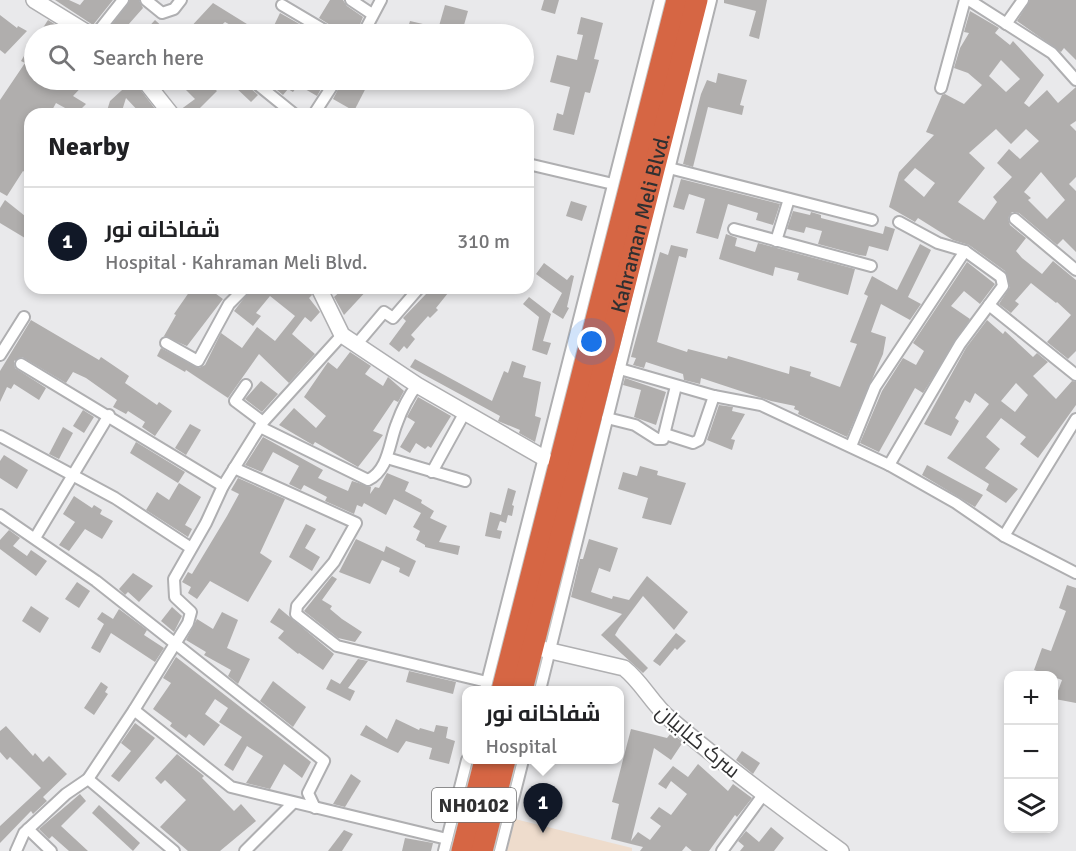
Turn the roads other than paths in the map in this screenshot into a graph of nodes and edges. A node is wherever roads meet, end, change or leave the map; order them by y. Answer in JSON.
{"nodes":[{"id":1,"x":123,"y":0,"type":"edge"},
{"id":2,"x":146,"y":0,"type":"edge"},
{"id":3,"x":180,"y":0,"type":"edge"},
{"id":4,"x":351,"y":0,"type":"edge"},
{"id":5,"x":381,"y":0,"type":"edge"},
{"id":6,"x":660,"y":0,"type":"edge"},
{"id":7,"x":677,"y":0,"type":"edge"},
{"id":8,"x":697,"y":0,"type":"edge"},
{"id":9,"x":711,"y":0,"type":"edge"},
{"id":10,"x":967,"y":0,"type":"edge"},
{"id":11,"x":1023,"y":0,"type":"edge"},
{"id":12,"x":43,"y":3,"type":"edge"},
{"id":13,"x":282,"y":5,"type":"dead end"},
{"id":14,"x":372,"y":14,"type":"junction"},
{"id":15,"x":75,"y":24,"type":"edge"},
{"id":16,"x":104,"y":24,"type":"edge"},
{"id":17,"x":315,"y":24,"type":"edge"},
{"id":18,"x":368,"y":24,"type":"edge"},
{"id":19,"x":1006,"y":24,"type":"junction"},
{"id":20,"x":1076,"y":80,"type":"edge"},
{"id":21,"x":941,"y":88,"type":"dead end"},
{"id":22,"x":152,"y":90,"type":"edge"},
{"id":23,"x":264,"y":90,"type":"edge"},
{"id":24,"x":330,"y":90,"type":"edge"},
{"id":25,"x":166,"y":108,"type":"edge"},
{"id":26,"x":287,"y":108,"type":"edge"},
{"id":27,"x":318,"y":108,"type":"edge"},
{"id":28,"x":534,"y":165,"type":"edge"},
{"id":29,"x":669,"y":168,"type":"junction"},
{"id":30,"x":613,"y":183,"type":"junction"},
{"id":31,"x":789,"y":198,"type":"junction"},
{"id":32,"x":1015,"y":219,"type":"dead end"},
{"id":33,"x":872,"y":220,"type":"dead end"},
{"id":34,"x":899,"y":222,"type":"dead end"},
{"id":35,"x":734,"y":229,"type":"dead end"},
{"id":36,"x":776,"y":241,"type":"junction"},
{"id":37,"x":965,"y":251,"type":"junction"},
{"id":38,"x":871,"y":267,"type":"dead end"},
{"id":39,"x":1076,"y":270,"type":"edge"},
{"id":40,"x":239,"y":294,"type":"edge"},
{"id":41,"x":322,"y":294,"type":"edge"},
{"id":42,"x":414,"y":294,"type":"edge"},
{"id":43,"x":989,"y":305,"type":"junction"},
{"id":44,"x":24,"y":317,"type":"dead end"},
{"id":45,"x":342,"y":335,"type":"junction"},
{"id":46,"x":166,"y":343,"type":"dead end"},
{"id":47,"x":356,"y":345,"type":"junction"},
{"id":48,"x":0,"y":355,"type":"edge"},
{"id":49,"x":21,"y":364,"type":"dead end"},
{"id":50,"x":620,"y":369,"type":"junction"},
{"id":51,"x":1076,"y":375,"type":"edge"},
{"id":52,"x":246,"y":385,"type":"dead end"},
{"id":53,"x":417,"y":385,"type":"junction"},
{"id":54,"x":676,"y":386,"type":"junction"},
{"id":55,"x":714,"y":396,"type":"junction"},
{"id":56,"x":465,"y":412,"type":"junction"},
{"id":57,"x":109,"y":415,"type":"junction"},
{"id":58,"x":607,"y":418,"type":"junction"},
{"id":59,"x":1076,"y":419,"type":"edge"},
{"id":60,"x":261,"y":424,"type":"junction"},
{"id":61,"x":665,"y":434,"type":"junction"},
{"id":62,"x":0,"y":436,"type":"edge"},
{"id":63,"x":851,"y":446,"type":"junction"},
{"id":64,"x":387,"y":458,"type":"junction"},
{"id":65,"x":544,"y":458,"type":"junction"},
{"id":66,"x":889,"y":465,"type":"junction"},
{"id":67,"x":234,"y":468,"type":"junction"},
{"id":68,"x":432,"y":472,"type":"junction"},
{"id":69,"x":74,"y":476,"type":"junction"},
{"id":70,"x":465,"y":482,"type":"dead end"},
{"id":71,"x":223,"y":486,"type":"junction"},
{"id":72,"x":0,"y":515,"type":"edge"},
{"id":73,"x":1004,"y":536,"type":"junction"},
{"id":74,"x":35,"y":538,"type":"junction"},
{"id":75,"x":191,"y":548,"type":"junction"},
{"id":76,"x":1076,"y":573,"type":"edge"},
{"id":77,"x":175,"y":644,"type":"junction"},
{"id":78,"x":532,"y":647,"type":"junction"},
{"id":79,"x":484,"y":686,"type":"edge"},
{"id":80,"x":491,"y":686,"type":"edge"},
{"id":81,"x":493,"y":686,"type":"edge"},
{"id":82,"x":523,"y":686,"type":"edge"},
{"id":83,"x":539,"y":686,"type":"edge"},
{"id":84,"x":135,"y":710,"type":"junction"},
{"id":85,"x":466,"y":764,"type":"edge"},
{"id":86,"x":483,"y":764,"type":"edge"},
{"id":87,"x":504,"y":764,"type":"edge"},
{"id":88,"x":522,"y":764,"type":"edge"},
{"id":89,"x":88,"y":779,"type":"junction"},
{"id":90,"x":764,"y":795,"type":"junction"},
{"id":91,"x":293,"y":803,"type":"junction"},
{"id":92,"x":315,"y":808,"type":"junction"},
{"id":93,"x":28,"y":829,"type":"junction"},
{"id":94,"x":455,"y":845,"type":"edge"},
{"id":95,"x":168,"y":849,"type":"edge"},
{"id":96,"x":16,"y":851,"type":"edge"},
{"id":97,"x":51,"y":851,"type":"edge"},
{"id":98,"x":245,"y":851,"type":"edge"},
{"id":99,"x":444,"y":851,"type":"edge"},
{"id":100,"x":482,"y":851,"type":"edge"},
{"id":101,"x":500,"y":851,"type":"edge"},
{"id":102,"x":722,"y":851,"type":"edge"},
{"id":103,"x":842,"y":851,"type":"edge"}],
"edges":[{"from":1,"to":16,"type":"street"},
{"from":2,"to":3,"type":"street"},
{"from":4,"to":14,"type":"street"},
{"from":5,"to":14,"type":"street"},
{"from":6,"to":30,"type":"street"},
{"from":7,"to":78,"type":"highway","name":"Kahraman Meli Blvd."},
{"from":8,"to":78,"type":"highway","name":"Kahraman Meli Blvd."},
{"from":9,"to":29,"type":"street"},
{"from":10,"to":19,"type":"street"},
{"from":10,"to":21,"type":"street"},
{"from":11,"to":19,"type":"street"},
{"from":12,"to":15,"type":"street"},
{"from":13,"to":17,"type":"street"},
{"from":14,"to":18,"type":"street"},
{"from":19,"to":20,"type":"street"},
{"from":22,"to":25,"type":"street"},
{"from":23,"to":26,"type":"street"},
{"from":24,"to":27,"type":"street"},
{"from":28,"to":30,"type":"street"},
{"from":29,"to":31,"type":"street"},
{"from":29,"to":50,"type":"street"},
{"from":30,"to":65,"type":"street"},
{"from":31,"to":33,"type":"street"},
{"from":31,"to":36,"type":"street"},
{"from":32,"to":39,"type":"street"},
{"from":34,"to":37,"type":"street"},
{"from":35,"to":36,"type":"street"},
{"from":36,"to":38,"type":"street"},
{"from":37,"to":43,"type":"street"},
{"from":37,"to":63,"type":"street"},
{"from":40,"to":46,"type":"street"},
{"from":41,"to":45,"type":"street"},
{"from":42,"to":47,"type":"street"},
{"from":43,"to":51,"type":"street"},
{"from":43,"to":66,"type":"street"},
{"from":44,"to":48,"type":"street"},
{"from":45,"to":47,"type":"street"},
{"from":45,"to":60,"type":"street"},
{"from":47,"to":53,"type":"street"},
{"from":49,"to":57,"type":"street"},
{"from":50,"to":54,"type":"street"},
{"from":50,"to":58,"type":"street"},
{"from":52,"to":60,"type":"street"},
{"from":53,"to":56,"type":"street"},
{"from":53,"to":64,"type":"street"},
{"from":54,"to":55,"type":"street"},
{"from":54,"to":61,"type":"street"},
{"from":55,"to":61,"type":"street"},
{"from":55,"to":63,"type":"street"},
{"from":56,"to":65,"type":"street"},
{"from":56,"to":68,"type":"street"},
{"from":57,"to":69,"type":"street"},
{"from":57,"to":71,"type":"street"},
{"from":58,"to":61,"type":"street"},
{"from":58,"to":78,"type":"street"},
{"from":59,"to":73,"type":"street"},
{"from":60,"to":64,"type":"street"},
{"from":60,"to":67,"type":"street"},
{"from":62,"to":69,"type":"street"},
{"from":63,"to":66,"type":"street"},
{"from":64,"to":68,"type":"street"},
{"from":65,"to":80,"type":"street"},
{"from":66,"to":73,"type":"street"},
{"from":67,"to":71,"type":"street"},
{"from":67,"to":79,"type":"street"},
{"from":68,"to":70,"type":"street"},
{"from":69,"to":74,"type":"street"},
{"from":69,"to":75,"type":"street"},
{"from":71,"to":75,"type":"street"},
{"from":72,"to":74,"type":"street"},
{"from":73,"to":76,"type":"street"},
{"from":74,"to":77,"type":"street"},
{"from":75,"to":77,"type":"street"},
{"from":77,"to":84,"type":"street"},
{"from":77,"to":92,"type":"street"},
{"from":78,"to":81,"type":"highway","name":"Kahraman Meli Blvd."},
{"from":78,"to":82,"type":"highway","name":"Kahraman Meli Blvd."},
{"from":78,"to":83,"type":"street"},
{"from":78,"to":90,"type":"street","name":"سرک کبابیان"},
{"from":84,"to":89,"type":"street"},
{"from":84,"to":91,"type":"street"},
{"from":85,"to":94,"type":"street"},
{"from":86,"to":94,"type":"highway","number":"NH0102"},
{"from":87,"to":100,"type":"highway","number":"NH0102"},
{"from":88,"to":101,"type":"street"},
{"from":89,"to":93,"type":"street"},
{"from":89,"to":95,"type":"street"},
{"from":90,"to":102,"type":"street"},
{"from":90,"to":103,"type":"street","name":"سرک کبابیان"},
{"from":91,"to":92,"type":"street"},
{"from":91,"to":98,"type":"street"},
{"from":92,"to":94,"type":"street"},
{"from":93,"to":96,"type":"street"},
{"from":93,"to":97,"type":"street"},
{"from":94,"to":99,"type":"street"}]}
